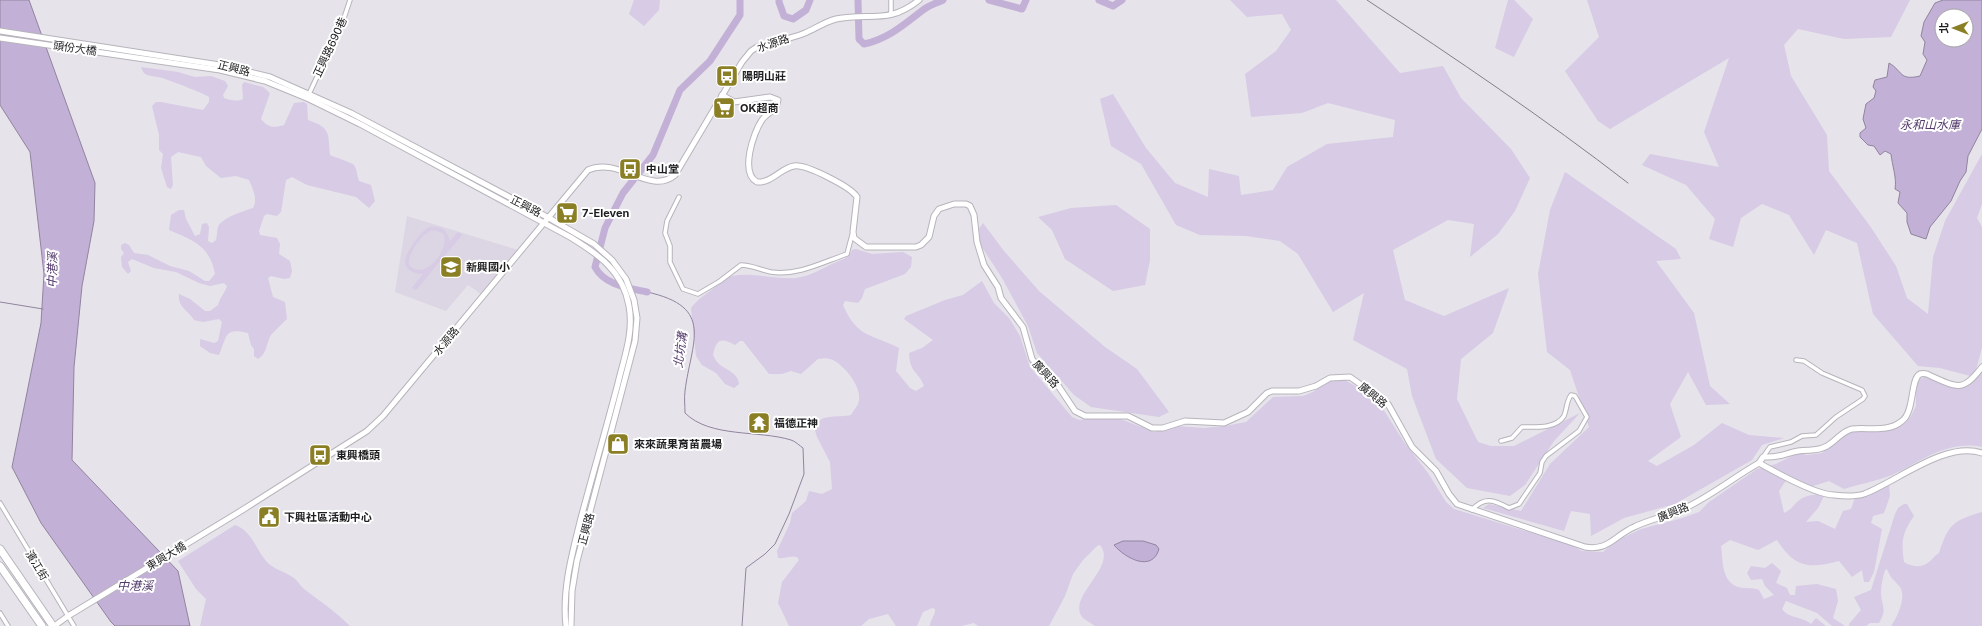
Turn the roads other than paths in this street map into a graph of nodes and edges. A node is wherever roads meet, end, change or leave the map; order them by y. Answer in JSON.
{"nodes":[{"id":1,"x":350,"y":0,"type":"edge"},
{"id":2,"x":891,"y":0,"type":"edge"},
{"id":3,"x":919,"y":0,"type":"edge"},
{"id":4,"x":891,"y":15,"type":"junction"},
{"id":5,"x":0,"y":31,"type":"edge"},
{"id":6,"x":0,"y":38,"type":"edge"},
{"id":7,"x":149,"y":53,"type":"joint"},
{"id":8,"x":150,"y":59,"type":"joint"},
{"id":9,"x":308,"y":94,"type":"junction"},
{"id":10,"x":722,"y":95,"type":"junction"},
{"id":11,"x":679,"y":197,"type":"dead end"},
{"id":12,"x":549,"y":218,"type":"junction"},
{"id":13,"x":544,"y":223,"type":"junction"},
{"id":14,"x":853,"y":232,"type":"junction"},
{"id":15,"x":1796,"y":360,"type":"dead end"},
{"id":16,"x":1982,"y":367,"type":"edge"},
{"id":17,"x":1501,"y":441,"type":"dead end"},
{"id":18,"x":1982,"y":453,"type":"edge"},
{"id":19,"x":1762,"y":457,"type":"junction"},
{"id":20,"x":1759,"y":463,"type":"junction"},
{"id":21,"x":0,"y":503,"type":"edge"},
{"id":22,"x":244,"y":509,"type":"joint"},
{"id":23,"x":1472,"y":510,"type":"junction"},
{"id":24,"x":0,"y":549,"type":"edge"},
{"id":25,"x":0,"y":566,"type":"edge"},
{"id":26,"x":0,"y":613,"type":"edge"},
{"id":27,"x":68,"y":616,"type":"junction"},
{"id":28,"x":55,"y":625,"type":"edge"},
{"id":29,"x":8,"y":626,"type":"edge"},
{"id":30,"x":42,"y":626,"type":"edge"},
{"id":31,"x":74,"y":626,"type":"edge"},
{"id":32,"x":566,"y":626,"type":"edge"},
{"id":33,"x":571,"y":626,"type":"edge"}],
"edges":[{"from":1,"to":9,"type":"street","name":"正興路690巷"},
{"from":2,"to":4,"type":"street"},
{"from":3,"to":4,"type":"street"},
{"from":4,"to":10,"type":"street","name":"水源路"},
{"from":5,"to":7,"type":"street","name":"頭份大橋"},
{"from":6,"to":8,"type":"street","name":"頭份大橋"},
{"from":7,"to":9,"type":"street","name":"正興路"},
{"from":8,"to":13,"type":"street","name":"正興路"},
{"from":9,"to":12,"type":"street","name":"正興路"},
{"from":10,"to":12,"type":"street","name":"水源路"},
{"from":10,"to":14,"type":"street"},
{"from":11,"to":14,"type":"street"},
{"from":12,"to":13,"type":"street","name":"水源路"},
{"from":12,"to":33,"type":"street","name":"正興路"},
{"from":13,"to":22,"type":"street","name":"水源路"},
{"from":13,"to":32,"type":"street","name":"正興路"},
{"from":14,"to":23,"type":"street","name":"廣興路"},
{"from":15,"to":19,"type":"street"},
{"from":16,"to":19,"type":"street"},
{"from":17,"to":23,"type":"street"},
{"from":18,"to":20,"type":"street"},
{"from":19,"to":20,"type":"street"},
{"from":20,"to":23,"type":"street","name":"廣興路"},
{"from":21,"to":27,"type":"street","name":"濱江街"},
{"from":22,"to":27,"type":"street","name":"東興大橋"},
{"from":24,"to":28,"type":"highway"},
{"from":25,"to":30,"type":"highway"},
{"from":26,"to":29,"type":"street"},
{"from":27,"to":28,"type":"street","name":"東興大橋"},
{"from":27,"to":31,"type":"street","name":"濱江街"}]}
